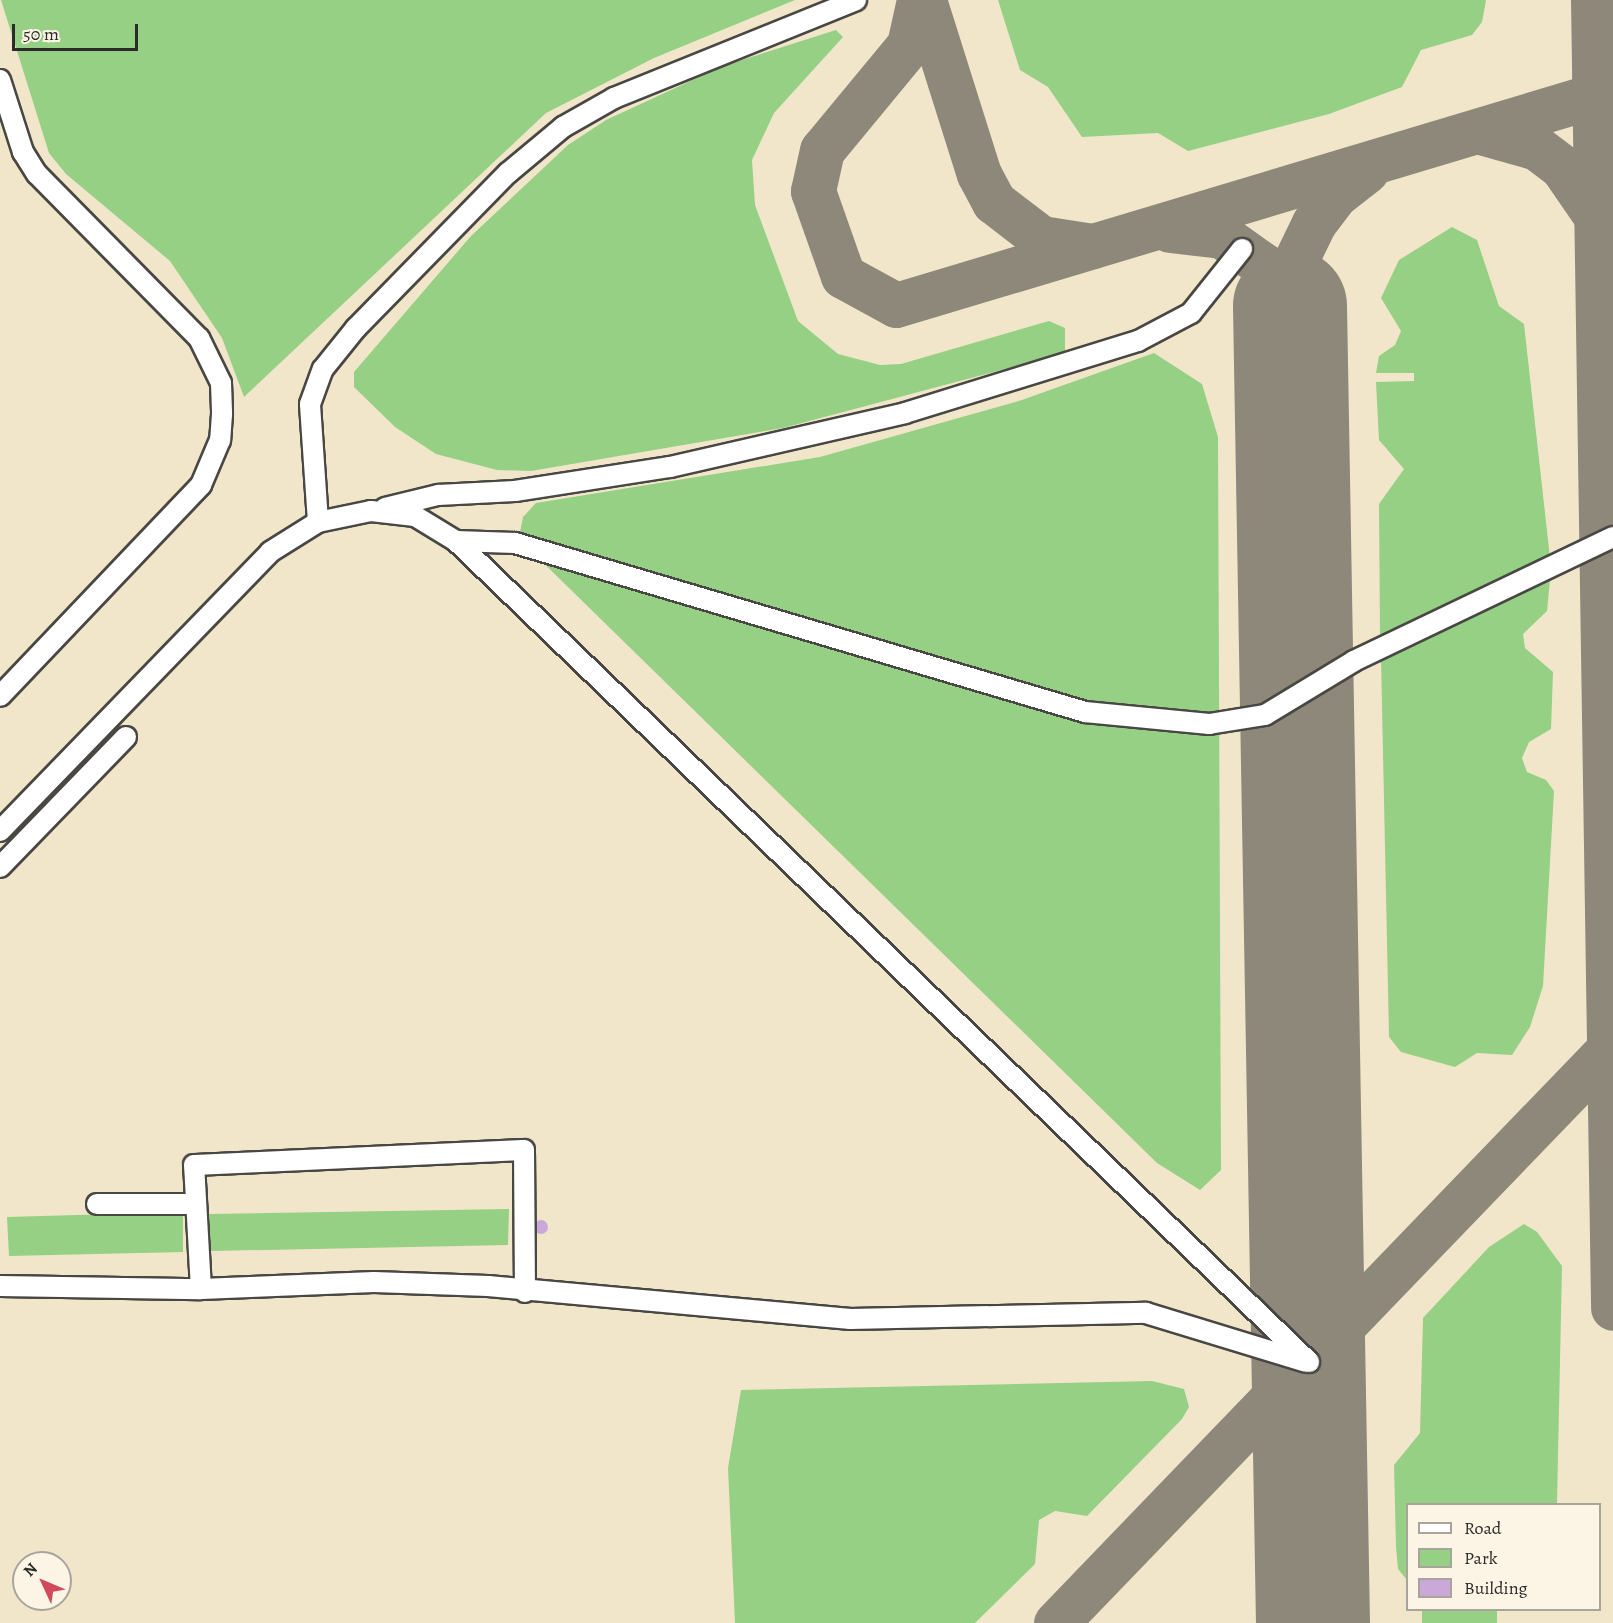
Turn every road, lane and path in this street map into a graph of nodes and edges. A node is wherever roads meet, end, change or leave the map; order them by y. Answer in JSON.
{"nodes":[{"id":1,"x":856,"y":0,"type":"edge"},
{"id":2,"x":0,"y":80,"type":"edge"},
{"id":3,"x":1242,"y":249,"type":"dead end"},
{"id":4,"x":371,"y":511,"type":"junction"},
{"id":5,"x":318,"y":522,"type":"junction"},
{"id":6,"x":1613,"y":537,"type":"edge"},
{"id":7,"x":456,"y":541,"type":"junction"},
{"id":8,"x":0,"y":696,"type":"edge"},
{"id":9,"x":126,"y":737,"type":"dead end"},
{"id":10,"x":0,"y":831,"type":"edge"},
{"id":11,"x":0,"y":867,"type":"edge"},
{"id":12,"x":97,"y":1204,"type":"dead end"},
{"id":13,"x":196,"y":1204,"type":"junction"},
{"id":14,"x":0,"y":1286,"type":"edge"},
{"id":15,"x":201,"y":1289,"type":"junction"},
{"id":16,"x":525,"y":1292,"type":"junction"}],
"edges":[{"from":1,"to":5,"type":"lane"},
{"from":2,"to":8,"type":"lane"},
{"from":3,"to":4,"type":"lane"},
{"from":4,"to":5,"type":"lane"},
{"from":4,"to":7,"type":"lane"},
{"from":5,"to":10,"type":"lane"},
{"from":6,"to":7,"type":"lane"},
{"from":7,"to":16,"type":"lane"},
{"from":9,"to":11,"type":"lane"},
{"from":12,"to":13,"type":"lane"},
{"from":13,"to":15,"type":"lane"},
{"from":13,"to":16,"type":"lane"},
{"from":14,"to":15,"type":"lane"},
{"from":15,"to":16,"type":"lane"}]}
